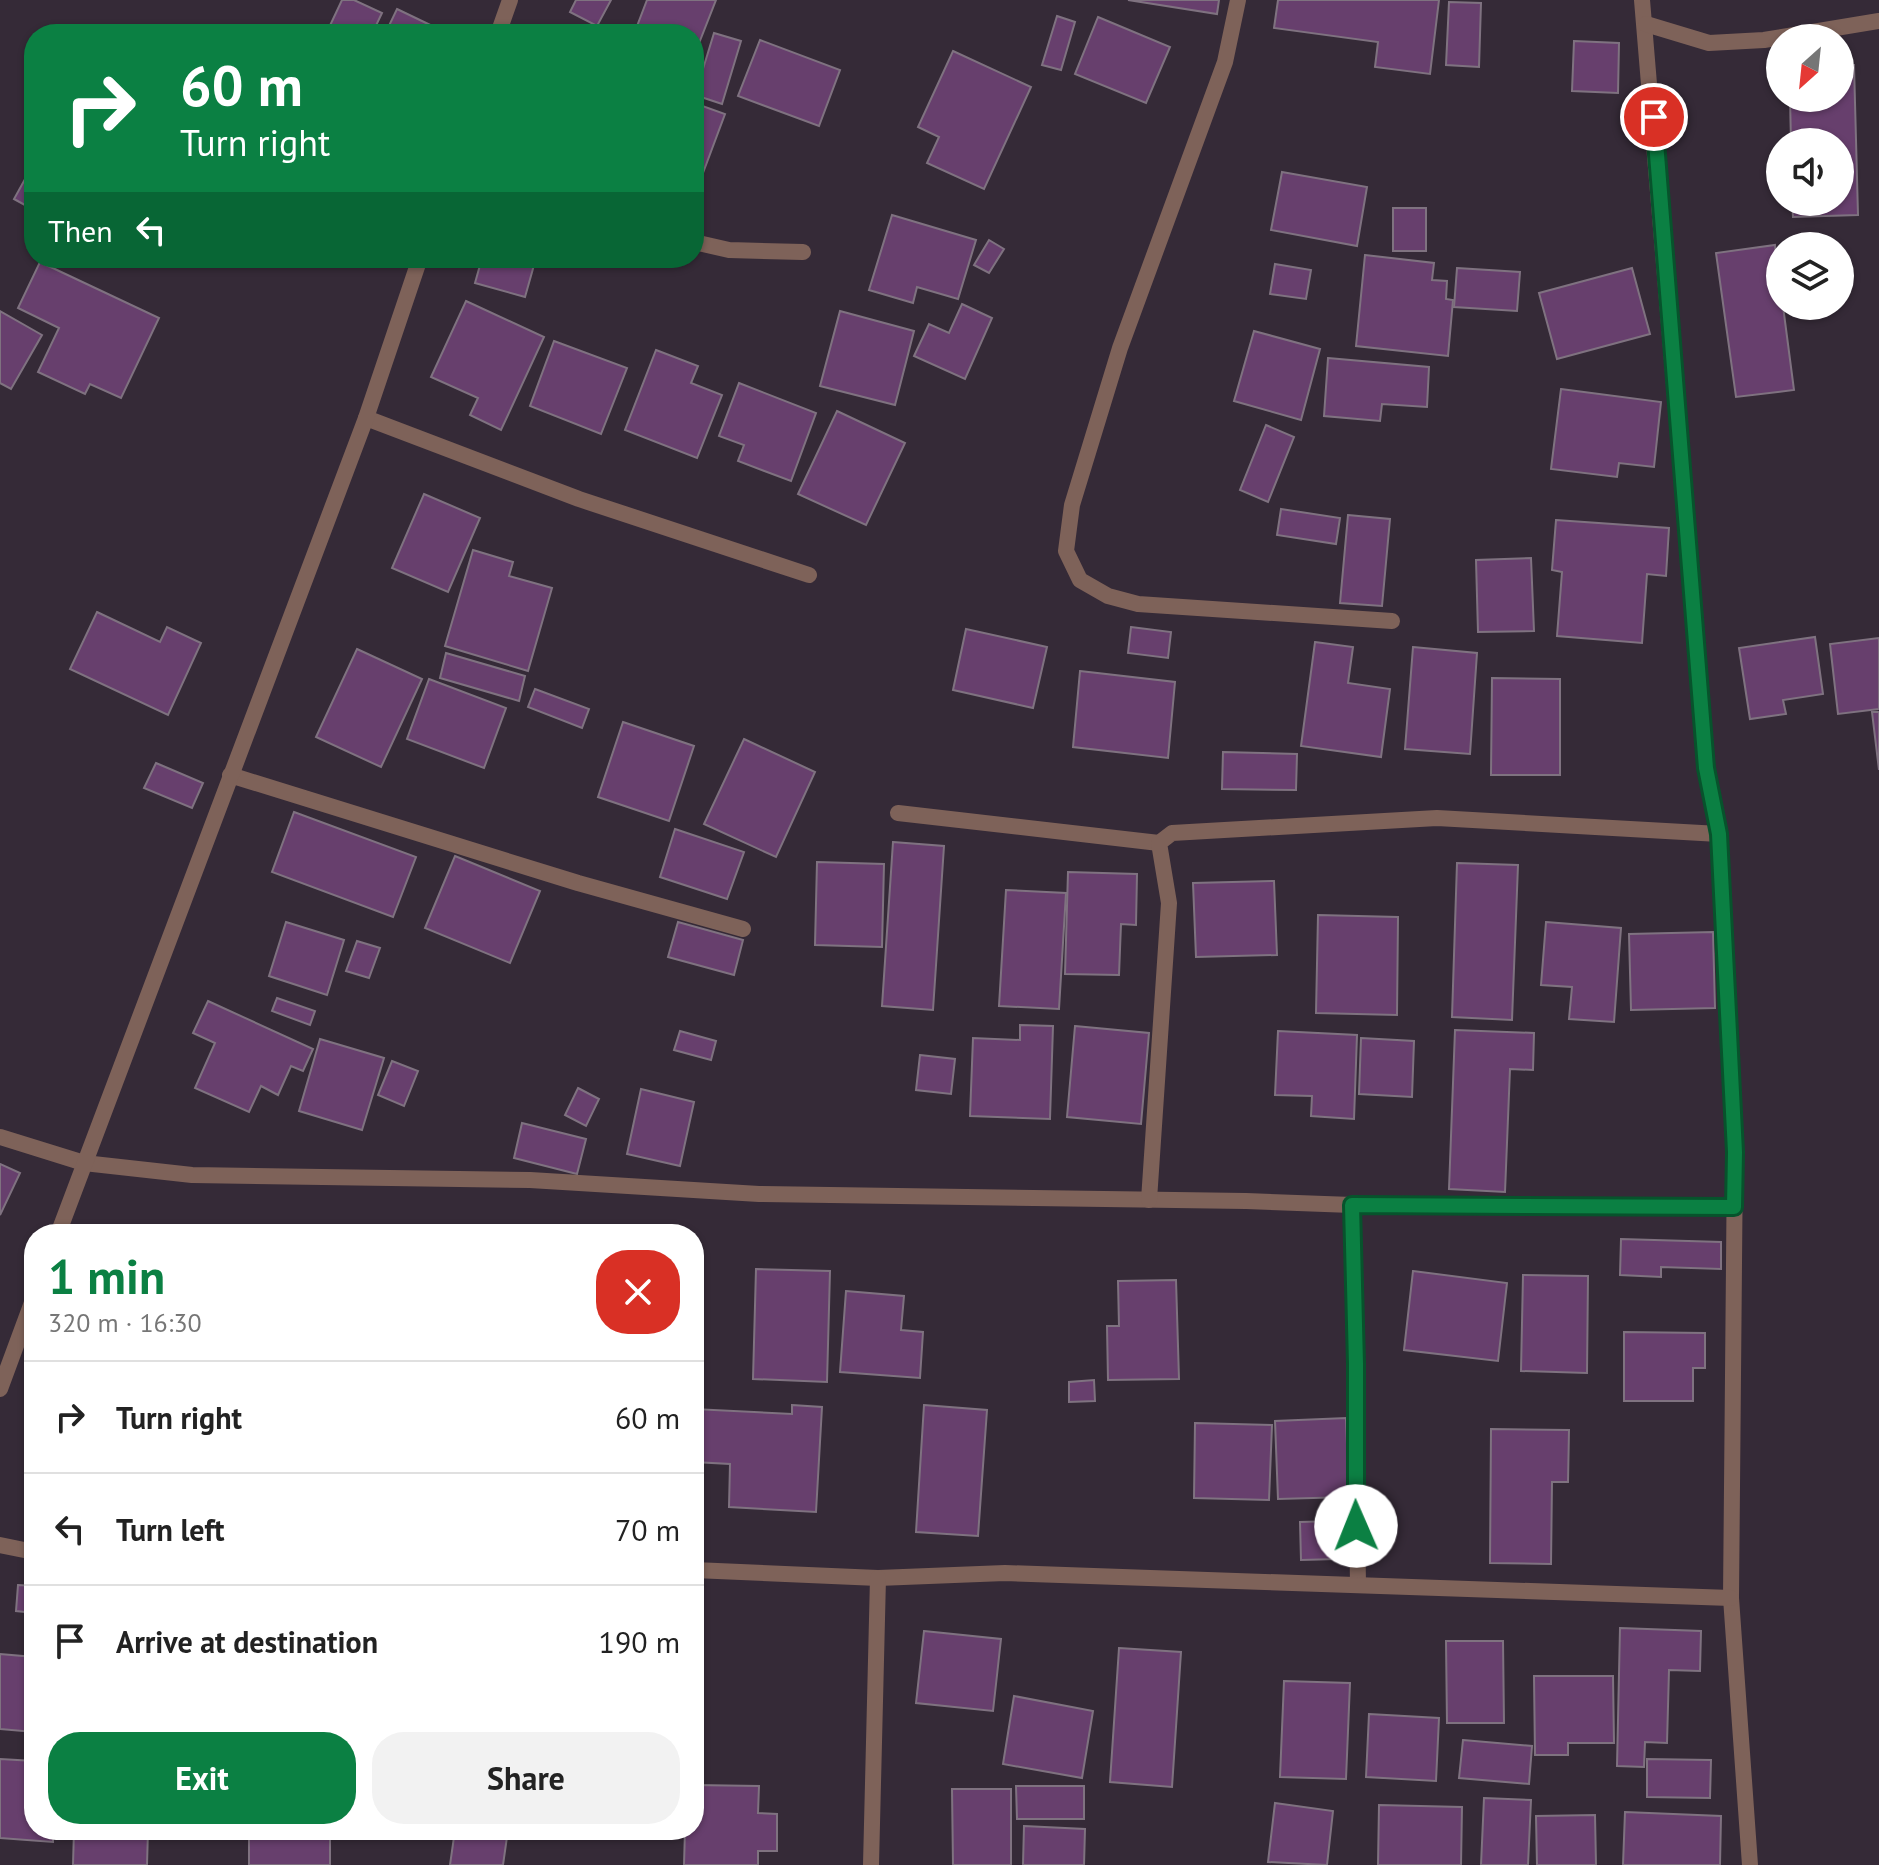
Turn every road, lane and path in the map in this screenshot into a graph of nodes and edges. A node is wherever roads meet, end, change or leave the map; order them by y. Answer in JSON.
{"nodes":[{"id":1,"x":510,"y":0,"type":"edge"},
{"id":2,"x":1238,"y":0,"type":"edge"},
{"id":3,"x":1642,"y":0,"type":"edge"},
{"id":4,"x":1879,"y":21,"type":"edge"},
{"id":5,"x":502,"y":24,"type":"edge"},
{"id":6,"x":1646,"y":24,"type":"junction"},
{"id":7,"x":704,"y":244,"type":"edge"},
{"id":8,"x":803,"y":252,"type":"dead end"},
{"id":9,"x":417,"y":268,"type":"edge"},
{"id":10,"x":366,"y":418,"type":"junction"},
{"id":11,"x":809,"y":575,"type":"dead end"},
{"id":12,"x":1392,"y":621,"type":"dead end"},
{"id":13,"x":230,"y":775,"type":"junction"},
{"id":14,"x":898,"y":813,"type":"dead end"},
{"id":15,"x":1719,"y":834,"type":"junction"},
{"id":16,"x":1159,"y":843,"type":"junction"},
{"id":17,"x":743,"y":929,"type":"dead end"},
{"id":18,"x":0,"y":1137,"type":"edge"},
{"id":19,"x":84,"y":1163,"type":"junction"},
{"id":20,"x":1149,"y":1200,"type":"junction"},
{"id":21,"x":1352,"y":1205,"type":"junction"},
{"id":22,"x":1734,"y":1207,"type":"junction"},
{"id":23,"x":62,"y":1224,"type":"edge"},
{"id":24,"x":24,"y":1324,"type":"edge"},
{"id":25,"x":0,"y":1389,"type":"edge"},
{"id":26,"x":0,"y":1545,"type":"edge"},
{"id":27,"x":24,"y":1550,"type":"edge"},
{"id":28,"x":704,"y":1570,"type":"edge"},
{"id":29,"x":878,"y":1578,"type":"junction"},
{"id":30,"x":1358,"y":1584,"type":"junction"},
{"id":31,"x":1731,"y":1598,"type":"junction"},
{"id":32,"x":871,"y":1865,"type":"edge"},
{"id":33,"x":1750,"y":1865,"type":"edge"}],
"edges":[{"from":1,"to":5,"type":"street"},
{"from":2,"to":12,"type":"street"},
{"from":3,"to":6,"type":"street"},
{"from":4,"to":6,"type":"street"},
{"from":6,"to":15,"type":"street"},
{"from":7,"to":8,"type":"street"},
{"from":9,"to":10,"type":"street"},
{"from":10,"to":11,"type":"street"},
{"from":10,"to":13,"type":"street"},
{"from":13,"to":17,"type":"street"},
{"from":13,"to":19,"type":"street"},
{"from":14,"to":16,"type":"street"},
{"from":15,"to":16,"type":"street"},
{"from":15,"to":22,"type":"street"},
{"from":16,"to":20,"type":"street"},
{"from":18,"to":19,"type":"street"},
{"from":19,"to":20,"type":"street"},
{"from":19,"to":23,"type":"street"},
{"from":20,"to":21,"type":"street"},
{"from":21,"to":22,"type":"street"},
{"from":21,"to":30,"type":"street"},
{"from":22,"to":31,"type":"street"},
{"from":24,"to":25,"type":"street"},
{"from":26,"to":27,"type":"street"},
{"from":28,"to":29,"type":"street"},
{"from":29,"to":30,"type":"street"},
{"from":29,"to":32,"type":"street"},
{"from":30,"to":31,"type":"street"},
{"from":31,"to":33,"type":"street"}]}
